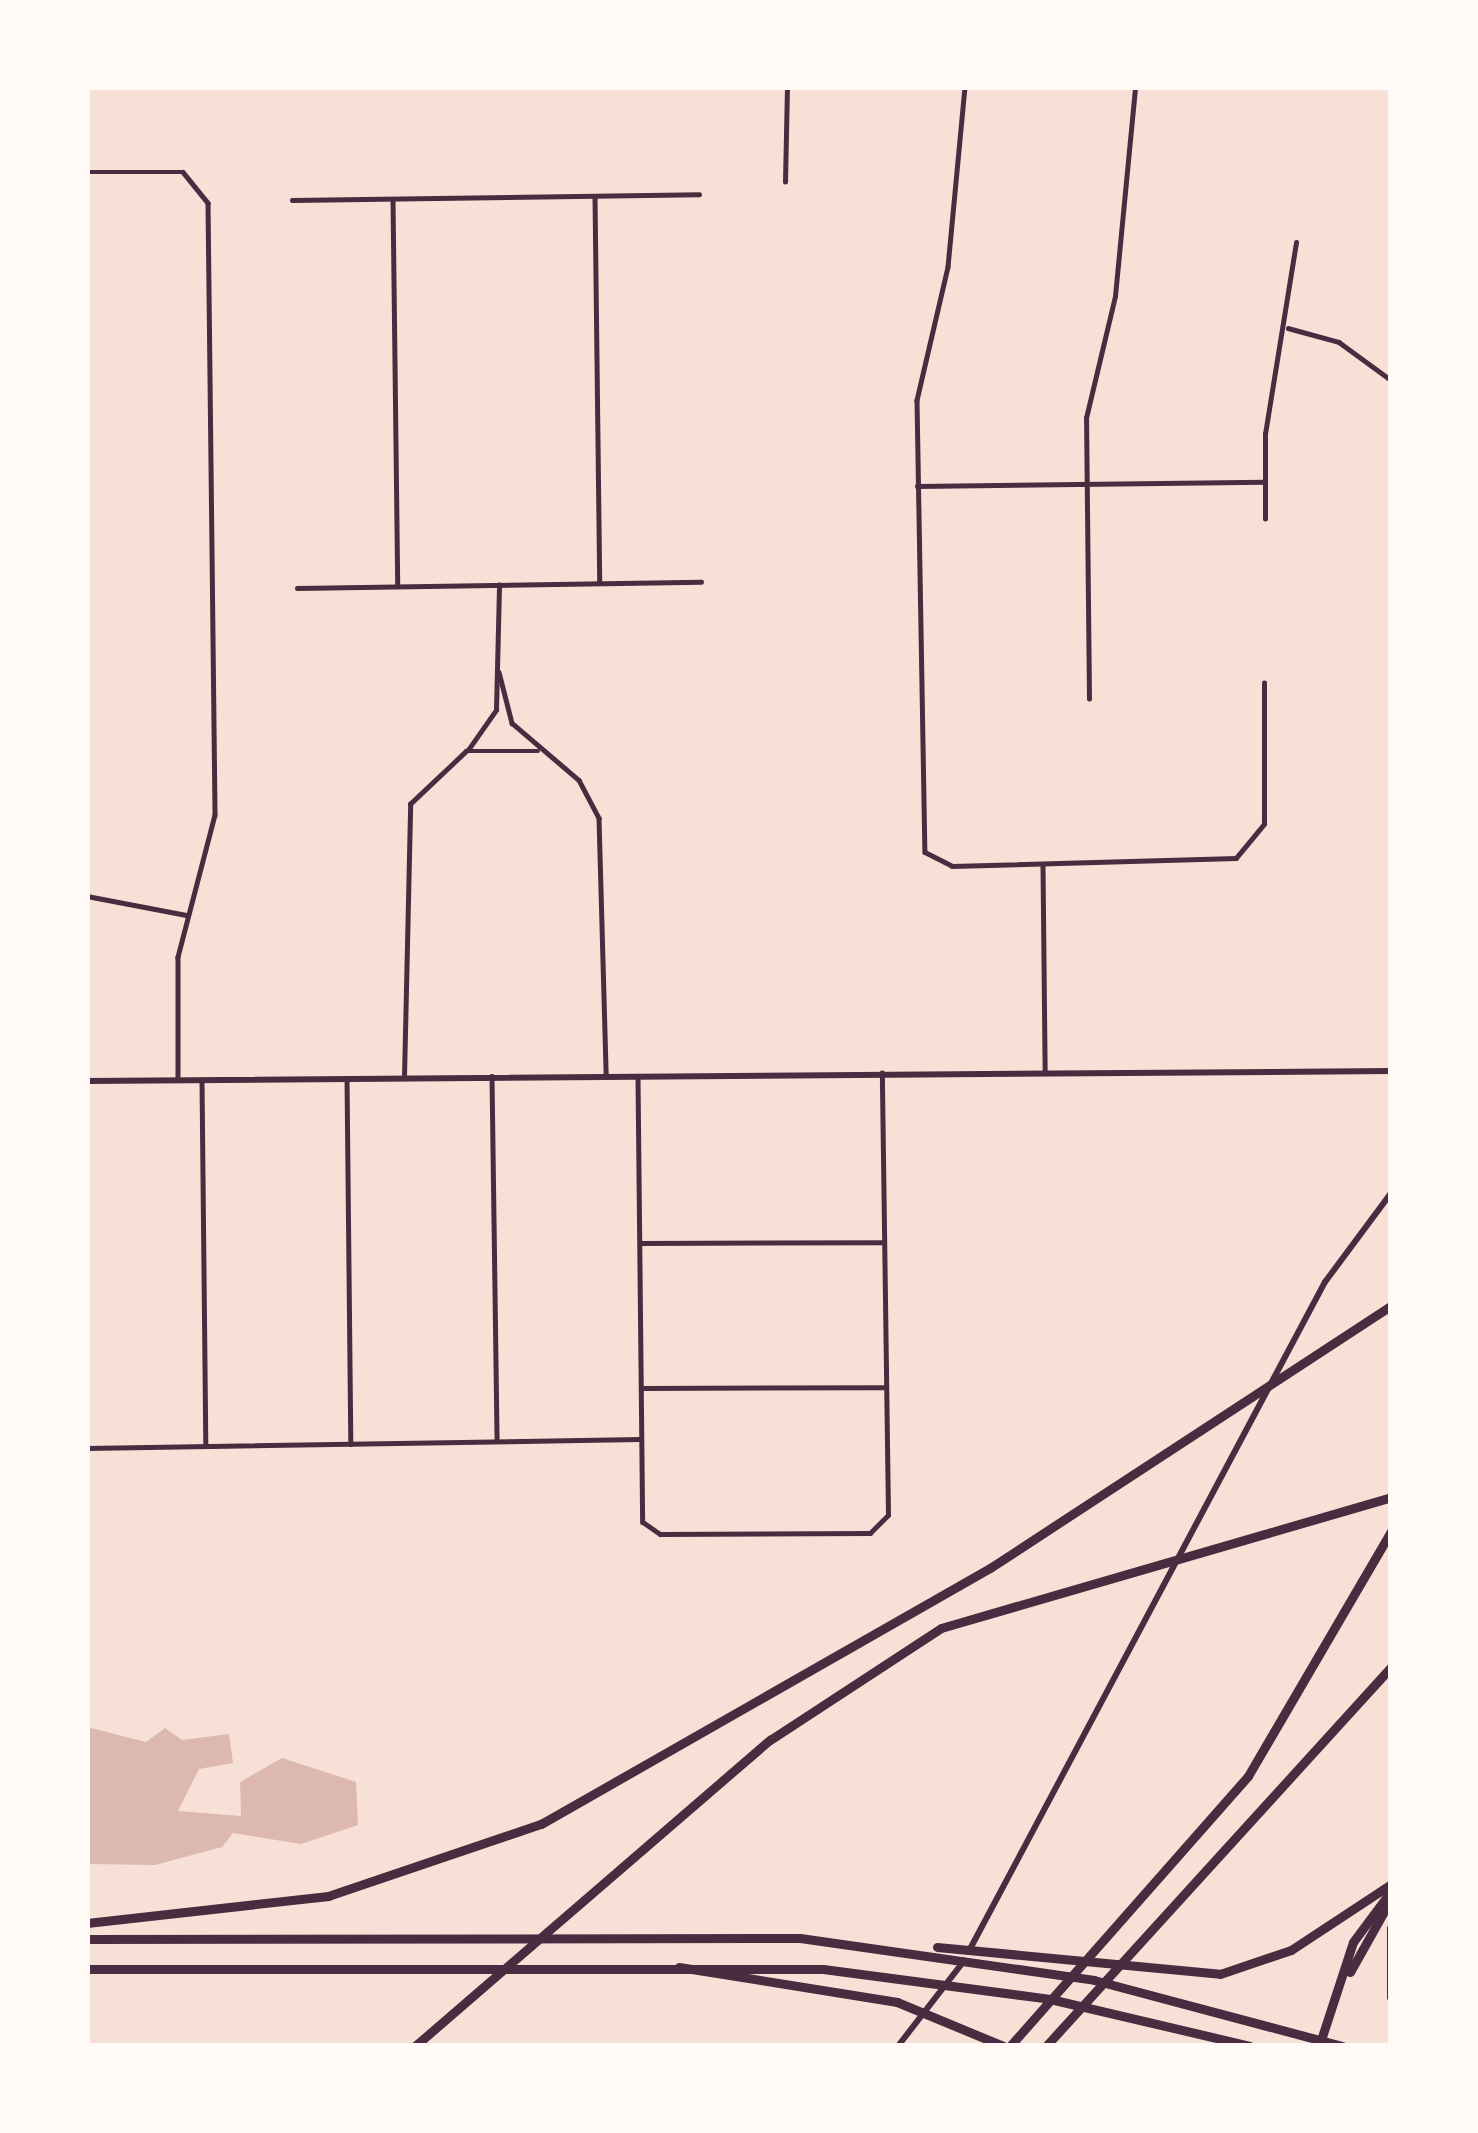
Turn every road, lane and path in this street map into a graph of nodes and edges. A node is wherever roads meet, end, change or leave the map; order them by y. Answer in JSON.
{"nodes":[{"id":1,"x":787,"y":87,"type":"edge"},
{"id":2,"x":965,"y":87,"type":"edge"},
{"id":3,"x":1135,"y":87,"type":"edge"},
{"id":4,"x":87,"y":172,"type":"edge"},
{"id":5,"x":785,"y":182,"type":"dead end"},
{"id":6,"x":699,"y":194,"type":"dead end"},
{"id":7,"x":595,"y":196,"type":"junction"},
{"id":8,"x":393,"y":199,"type":"junction"},
{"id":9,"x":292,"y":200,"type":"dead end"},
{"id":10,"x":1296,"y":242,"type":"dead end"},
{"id":11,"x":1288,"y":328,"type":"junction"},
{"id":12,"x":1391,"y":380,"type":"edge"},
{"id":13,"x":1264,"y":482,"type":"junction"},
{"id":14,"x":1086,"y":484,"type":"junction"},
{"id":15,"x":917,"y":486,"type":"junction"},
{"id":16,"x":1264,"y":519,"type":"dead end"},
{"id":17,"x":701,"y":582,"type":"dead end"},
{"id":18,"x":600,"y":584,"type":"junction"},
{"id":19,"x":499,"y":585,"type":"junction"},
{"id":20,"x":398,"y":586,"type":"junction"},
{"id":21,"x":297,"y":588,"type":"dead end"},
{"id":22,"x":500,"y":672,"type":"junction"},
{"id":23,"x":1264,"y":683,"type":"dead end"},
{"id":24,"x":1089,"y":699,"type":"dead end"},
{"id":25,"x":466,"y":751,"type":"junction"},
{"id":26,"x":543,"y":753,"type":"junction"},
{"id":27,"x":1043,"y":865,"type":"junction"},
{"id":28,"x":87,"y":896,"type":"edge"},
{"id":29,"x":188,"y":916,"type":"junction"},
{"id":30,"x":1391,"y":1071,"type":"edge"},
{"id":31,"x":1045,"y":1072,"type":"junction"},
{"id":32,"x":882,"y":1073,"type":"junction"},
{"id":33,"x":606,"y":1074,"type":"junction"},
{"id":34,"x":638,"y":1074,"type":"junction"},
{"id":35,"x":492,"y":1076,"type":"junction"},
{"id":36,"x":404,"y":1077,"type":"junction"},
{"id":37,"x":347,"y":1078,"type":"junction"},
{"id":38,"x":178,"y":1080,"type":"junction"},
{"id":39,"x":202,"y":1080,"type":"junction"},
{"id":40,"x":87,"y":1082,"type":"edge"},
{"id":41,"x":1391,"y":1193,"type":"edge"},
{"id":42,"x":884,"y":1242,"type":"junction"},
{"id":43,"x":640,"y":1243,"type":"junction"},
{"id":44,"x":1391,"y":1306,"type":"edge"},
{"id":45,"x":886,"y":1387,"type":"junction"},
{"id":46,"x":641,"y":1388,"type":"junction"},
{"id":47,"x":642,"y":1439,"type":"junction"},
{"id":48,"x":497,"y":1442,"type":"junction"},
{"id":49,"x":351,"y":1444,"type":"junction"},
{"id":50,"x":206,"y":1446,"type":"junction"},
{"id":51,"x":87,"y":1448,"type":"edge"},
{"id":52,"x":1385,"y":1499,"type":"edge"},
{"id":53,"x":1391,"y":1531,"type":"edge"},
{"id":54,"x":1391,"y":1667,"type":"edge"},
{"id":55,"x":1391,"y":1891,"type":"edge"},
{"id":56,"x":87,"y":1923,"type":"edge"},
{"id":57,"x":1391,"y":1928,"type":"edge"},
{"id":58,"x":87,"y":1940,"type":"edge"},
{"id":59,"x":934,"y":1950,"type":"junction"},
{"id":60,"x":666,"y":1962,"type":"junction"},
{"id":61,"x":87,"y":1969,"type":"edge"},
{"id":62,"x":1391,"y":1997,"type":"edge"},
{"id":63,"x":415,"y":2046,"type":"edge"},
{"id":64,"x":898,"y":2046,"type":"edge"},
{"id":65,"x":1006,"y":2046,"type":"edge"},
{"id":66,"x":1046,"y":2046,"type":"edge"},
{"id":67,"x":1250,"y":2046,"type":"edge"},
{"id":68,"x":1323,"y":2046,"type":"edge"},
{"id":69,"x":1342,"y":2046,"type":"edge"}],
"edges":[{"from":1,"to":5,"type":"street"},
{"from":2,"to":15,"type":"street"},
{"from":3,"to":14,"type":"street"},
{"from":4,"to":29,"type":"street"},
{"from":6,"to":7,"type":"street"},
{"from":7,"to":8,"type":"street"},
{"from":7,"to":18,"type":"street"},
{"from":8,"to":9,"type":"street"},
{"from":8,"to":20,"type":"street"},
{"from":10,"to":11,"type":"street"},
{"from":11,"to":12,"type":"street"},
{"from":11,"to":13,"type":"street"},
{"from":13,"to":14,"type":"street"},
{"from":13,"to":16,"type":"street"},
{"from":14,"to":15,"type":"street"},
{"from":14,"to":24,"type":"street"},
{"from":15,"to":27,"type":"street"},
{"from":17,"to":18,"type":"street"},
{"from":18,"to":19,"type":"street"},
{"from":19,"to":20,"type":"street"},
{"from":19,"to":22,"type":"street"},
{"from":20,"to":21,"type":"street"},
{"from":22,"to":25,"type":"street"},
{"from":22,"to":26,"type":"street"},
{"from":23,"to":27,"type":"street"},
{"from":25,"to":26,"type":"street"},
{"from":25,"to":36,"type":"street"},
{"from":26,"to":33,"type":"street"},
{"from":27,"to":31,"type":"street"},
{"from":28,"to":29,"type":"street"},
{"from":29,"to":38,"type":"street"},
{"from":30,"to":31,"type":"street"},
{"from":31,"to":32,"type":"street"},
{"from":32,"to":34,"type":"street"},
{"from":32,"to":42,"type":"street"},
{"from":33,"to":34,"type":"street"},
{"from":33,"to":35,"type":"street"},
{"from":34,"to":43,"type":"street"},
{"from":35,"to":36,"type":"street"},
{"from":35,"to":48,"type":"street"},
{"from":36,"to":37,"type":"street"},
{"from":37,"to":39,"type":"street"},
{"from":37,"to":49,"type":"street"},
{"from":38,"to":39,"type":"street"},
{"from":38,"to":40,"type":"street"},
{"from":39,"to":50,"type":"street"},
{"from":41,"to":64,"type":"street"},
{"from":42,"to":43,"type":"street"},
{"from":42,"to":45,"type":"street"},
{"from":43,"to":46,"type":"street"},
{"from":44,"to":56,"type":"highway"},
{"from":45,"to":46,"type":"street"},
{"from":45,"to":47,"type":"street"},
{"from":46,"to":47,"type":"street"},
{"from":47,"to":48,"type":"street"},
{"from":48,"to":49,"type":"street"},
{"from":49,"to":50,"type":"street"},
{"from":50,"to":51,"type":"street"},
{"from":52,"to":63,"type":"highway"},
{"from":53,"to":65,"type":"highway"},
{"from":54,"to":66,"type":"highway"},
{"from":55,"to":59,"type":"highway"},
{"from":55,"to":68,"type":"highway"},
{"from":57,"to":62,"type":"highway"},
{"from":58,"to":59,"type":"highway"},
{"from":59,"to":69,"type":"highway"},
{"from":60,"to":61,"type":"highway"},
{"from":60,"to":65,"type":"highway"},
{"from":60,"to":67,"type":"highway"}]}
